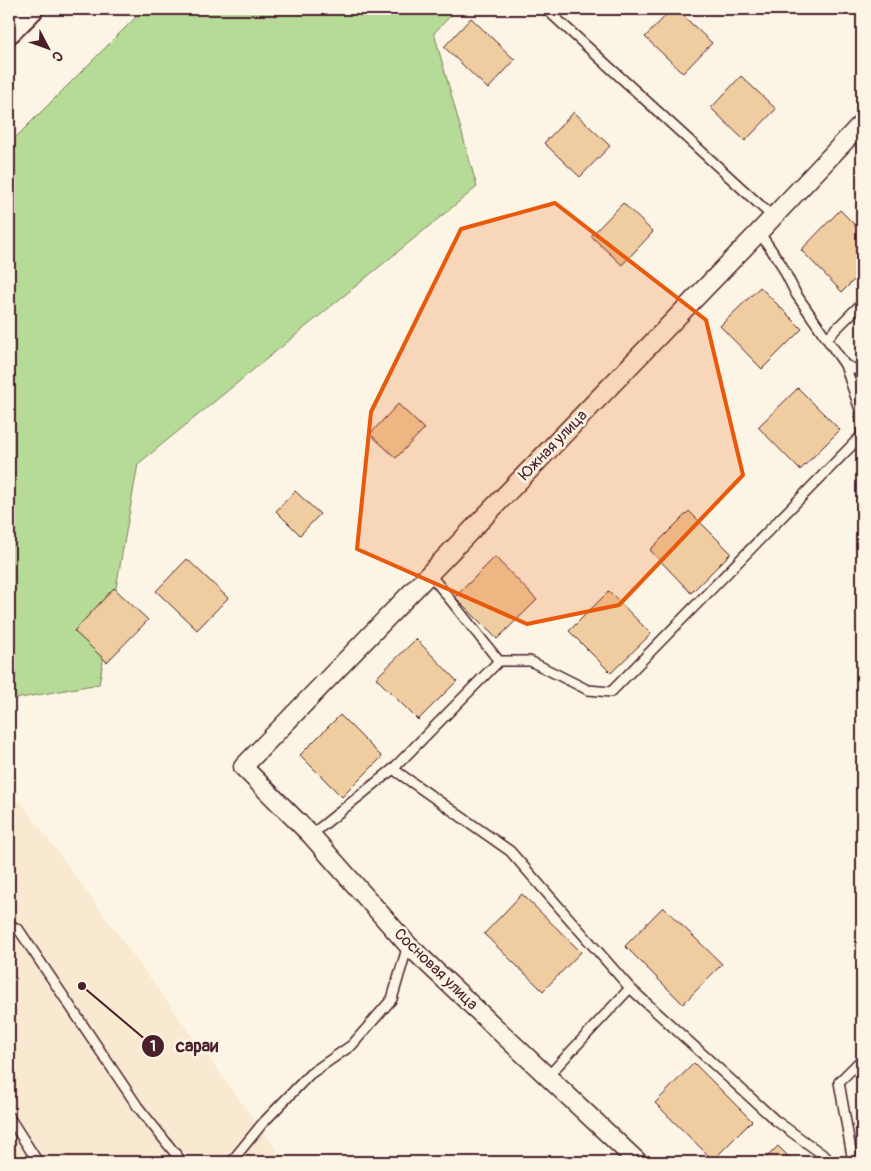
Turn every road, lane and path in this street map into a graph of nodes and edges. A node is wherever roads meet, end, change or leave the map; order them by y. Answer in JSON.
{"nodes":[{"id":1,"x":546,"y":9,"type":"edge"},
{"id":2,"x":862,"y":123,"type":"edge"},
{"id":3,"x":772,"y":217,"type":"junction"},
{"id":4,"x":759,"y":232,"type":"junction"},
{"id":5,"x":862,"y":303,"type":"edge"},
{"id":6,"x":827,"y":338,"type":"junction"},
{"id":7,"x":846,"y":365,"type":"junction"},
{"id":8,"x":862,"y":372,"type":"edge"},
{"id":9,"x":862,"y":435,"type":"edge"},
{"id":10,"x":429,"y":573,"type":"junction"},
{"id":11,"x":498,"y":661,"type":"junction"},
{"id":12,"x":243,"y":767,"type":"joint"},
{"id":13,"x":393,"y":769,"type":"junction"},
{"id":14,"x":311,"y":835,"type":"junction"},
{"id":15,"x":9,"y":924,"type":"edge"},
{"id":16,"x":408,"y":945,"type":"junction"},
{"id":17,"x":630,"y":988,"type":"junction"},
{"id":18,"x":862,"y":1058,"type":"edge"},
{"id":19,"x":548,"y":1076,"type":"junction"},
{"id":20,"x":9,"y":1117,"type":"edge"},
{"id":21,"x":38,"y":1162,"type":"edge"},
{"id":22,"x":182,"y":1162,"type":"edge"},
{"id":23,"x":231,"y":1162,"type":"edge"},
{"id":24,"x":638,"y":1162,"type":"edge"},
{"id":25,"x":830,"y":1162,"type":"edge"},
{"id":26,"x":853,"y":1162,"type":"edge"}],
"edges":[{"from":1,"to":3,"type":"lane"},
{"from":2,"to":3,"type":"street","name":"Южная улица"},
{"from":3,"to":4,"type":"street","name":"Южная улица"},
{"from":4,"to":6,"type":"lane"},
{"from":4,"to":10,"type":"street","name":"Южная улица"},
{"from":5,"to":6,"type":"lane"},
{"from":6,"to":7,"type":"lane"},
{"from":7,"to":8,"type":"lane"},
{"from":7,"to":9,"type":"lane"},
{"from":9,"to":11,"type":"lane"},
{"from":10,"to":11,"type":"lane"},
{"from":10,"to":12,"type":"street","name":"Южная улица"},
{"from":11,"to":13,"type":"lane"},
{"from":12,"to":14,"type":"street","name":"Сосновая улица"},
{"from":13,"to":14,"type":"lane"},
{"from":13,"to":17,"type":"lane"},
{"from":14,"to":16,"type":"street","name":"Сосновая улица"},
{"from":15,"to":22,"type":"lane"},
{"from":16,"to":19,"type":"street","name":"Сосновая улица"},
{"from":16,"to":23,"type":"lane"},
{"from":17,"to":19,"type":"lane"},
{"from":17,"to":25,"type":"lane"},
{"from":18,"to":26,"type":"lane"},
{"from":19,"to":24,"type":"street","name":"Сосновая улица"},
{"from":20,"to":21,"type":"lane"}]}
